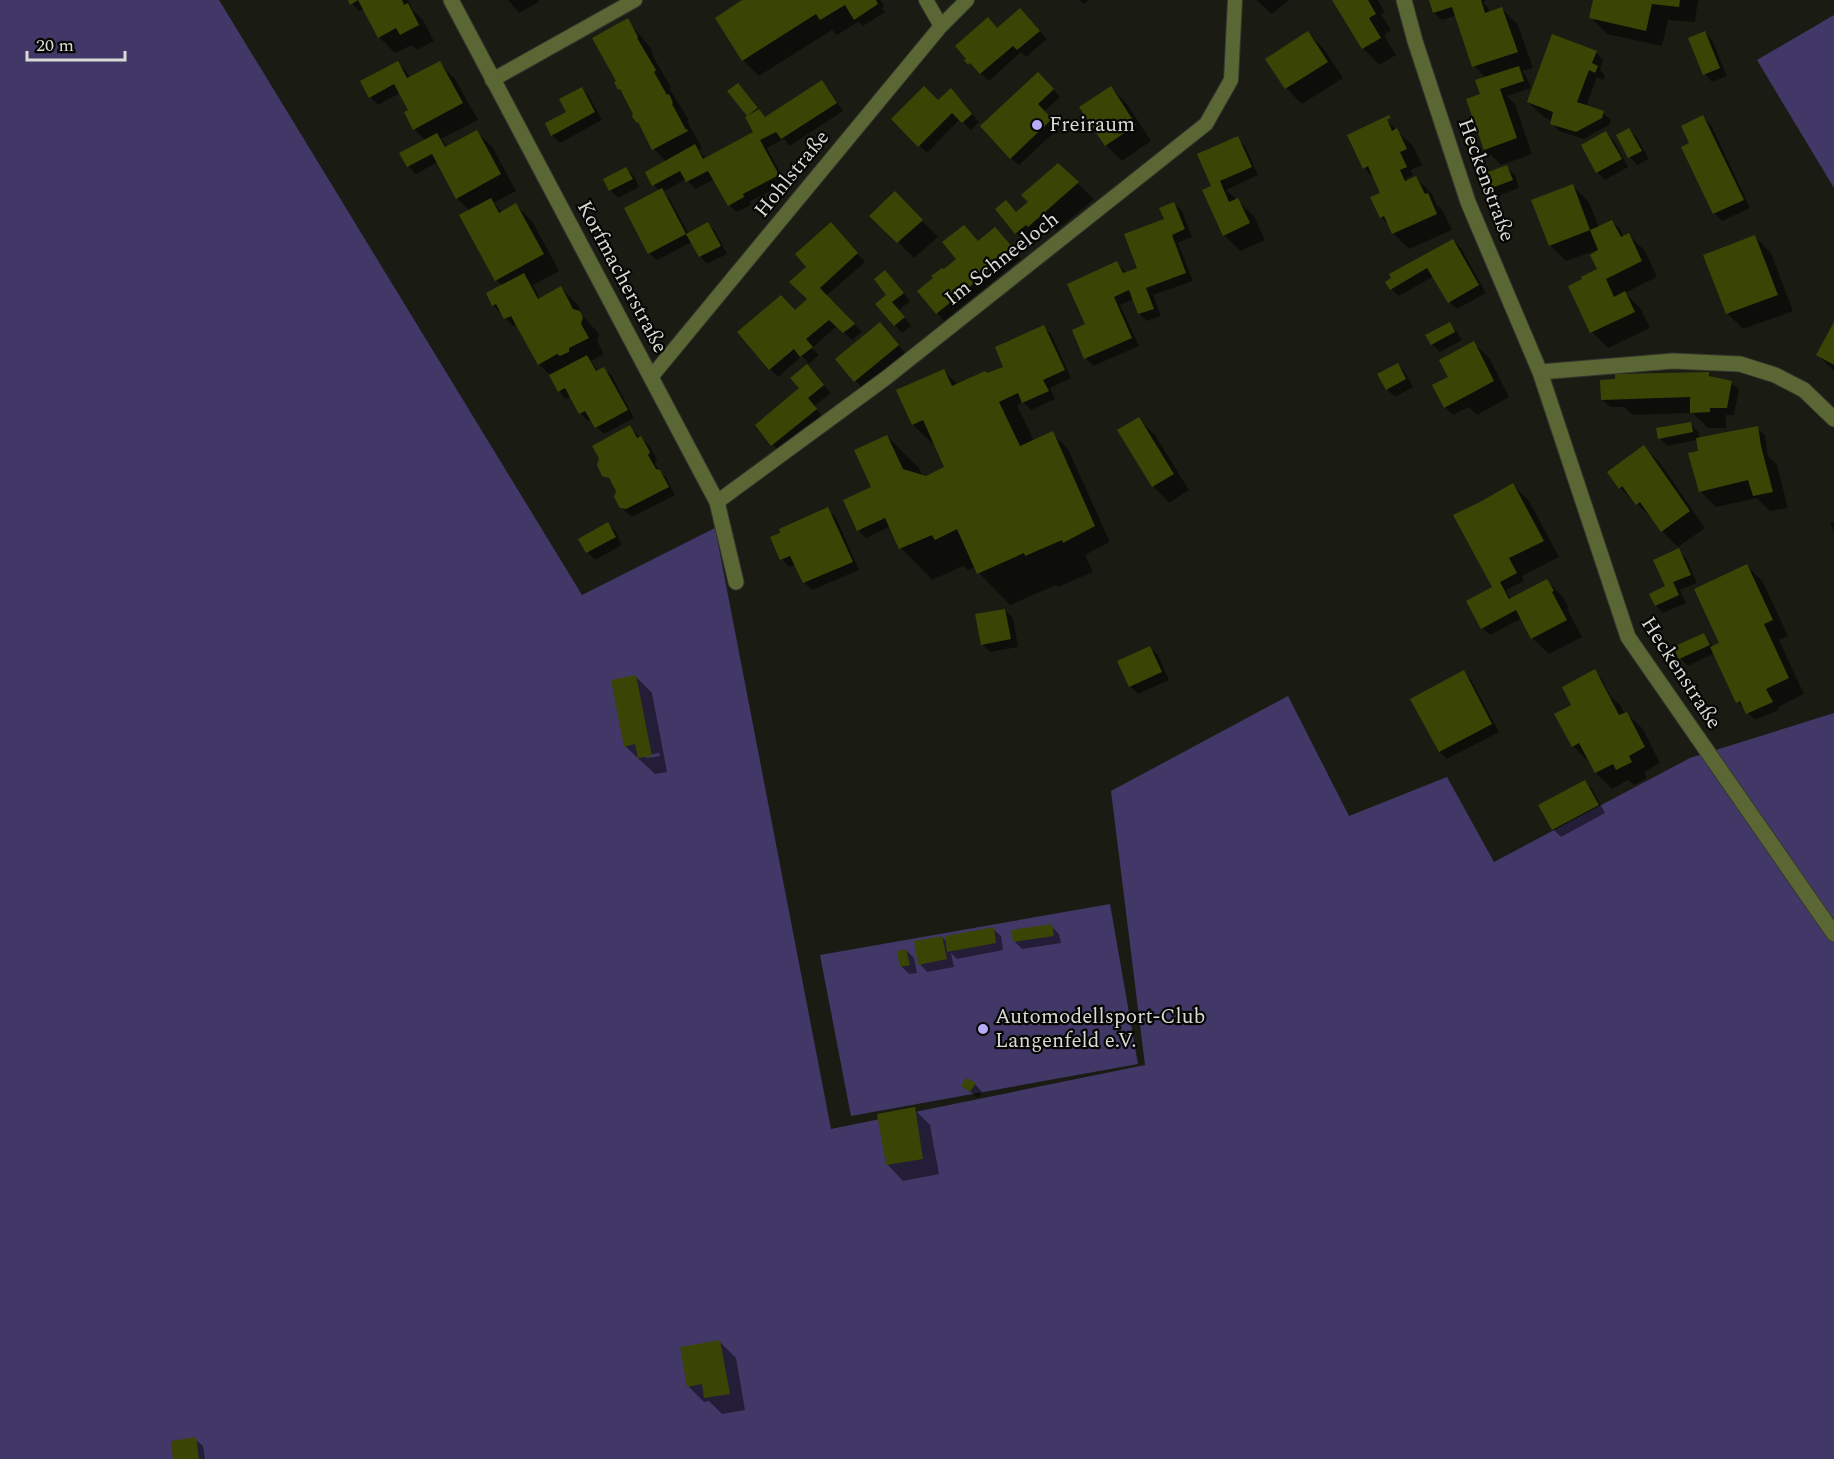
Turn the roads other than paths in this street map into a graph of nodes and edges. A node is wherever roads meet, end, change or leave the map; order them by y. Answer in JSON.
{"nodes":[{"id":1,"x":451,"y":0,"type":"edge"},
{"id":2,"x":635,"y":0,"type":"edge"},
{"id":3,"x":926,"y":0,"type":"edge"},
{"id":4,"x":967,"y":0,"type":"edge"},
{"id":5,"x":1235,"y":0,"type":"edge"},
{"id":6,"x":1404,"y":0,"type":"edge"},
{"id":7,"x":941,"y":26,"type":"junction"},
{"id":8,"x":492,"y":80,"type":"junction"},
{"id":9,"x":1540,"y":372,"type":"junction"},
{"id":10,"x":652,"y":376,"type":"junction"},
{"id":11,"x":1834,"y":420,"type":"edge"},
{"id":12,"x":717,"y":502,"type":"junction"},
{"id":13,"x":736,"y":582,"type":"dead end"},
{"id":14,"x":1834,"y":934,"type":"edge"}],
"edges":[{"from":1,"to":8,"type":"street","name":"Korfmacherstraße"},
{"from":2,"to":8,"type":"lane"},
{"from":3,"to":7,"type":"lane"},
{"from":4,"to":7,"type":"lane","name":"Hohlstraße"},
{"from":5,"to":12,"type":"lane","name":"Im Schneeloch"},
{"from":6,"to":9,"type":"street","name":"Heckenstraße"},
{"from":7,"to":10,"type":"lane","name":"Hohlstraße"},
{"from":8,"to":10,"type":"street","name":"Korfmacherstraße"},
{"from":9,"to":11,"type":"street"},
{"from":9,"to":14,"type":"street","name":"Heckenstraße"},
{"from":10,"to":12,"type":"street","name":"Korfmacherstraße"},
{"from":12,"to":13,"type":"street","name":"Korfmacherstraße"}]}
